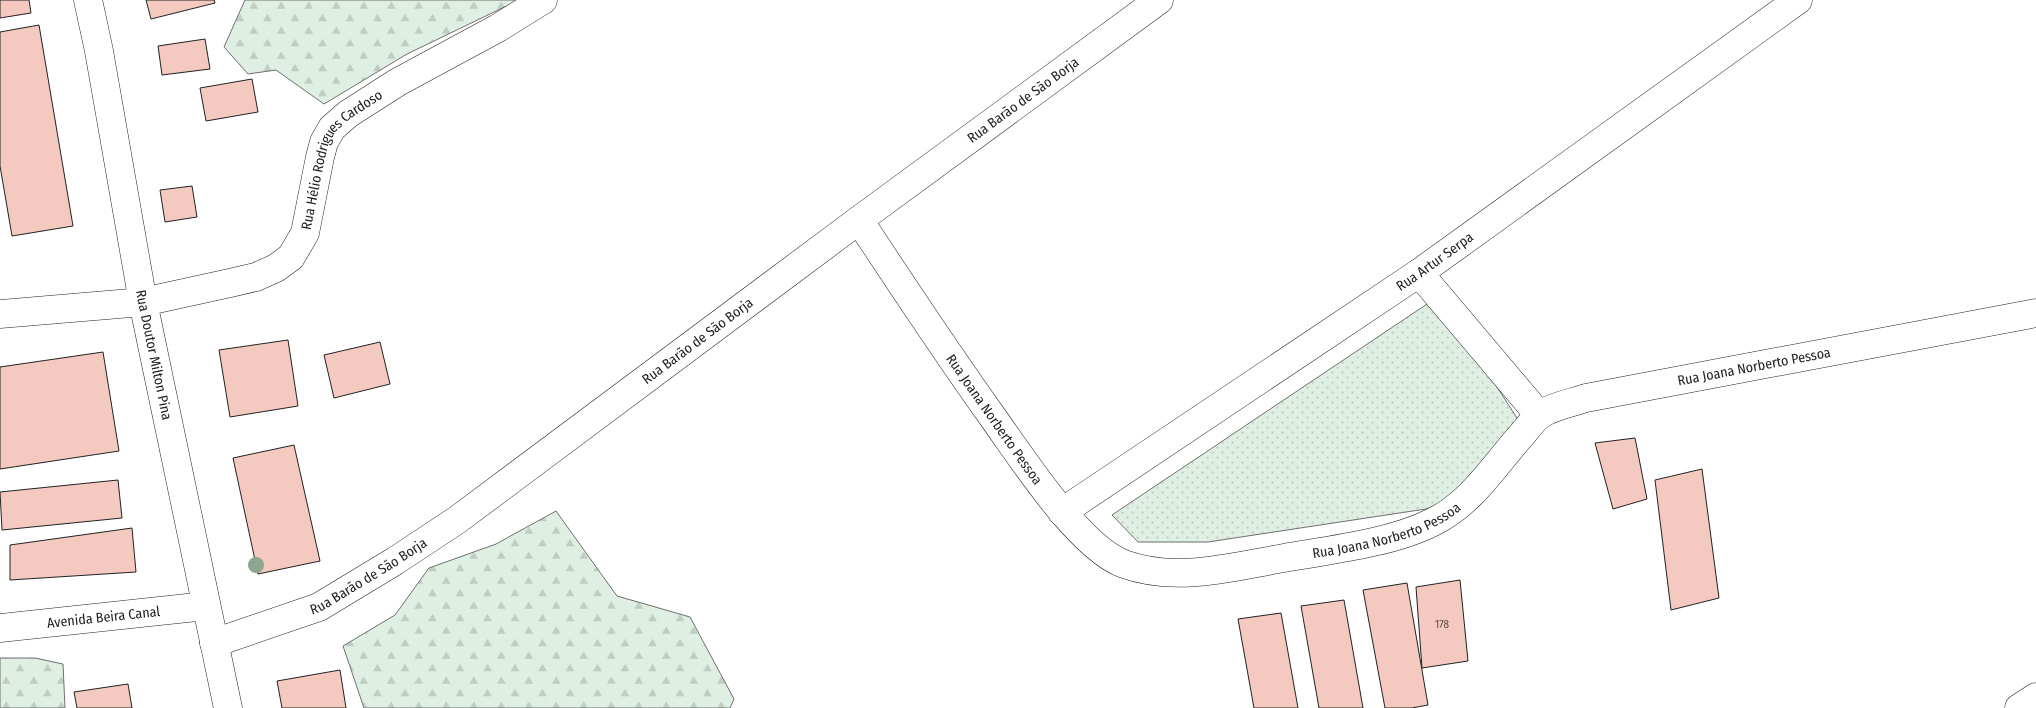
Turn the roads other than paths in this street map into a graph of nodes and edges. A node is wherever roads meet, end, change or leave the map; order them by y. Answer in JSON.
{"nodes":[{"id":1,"x":88,"y":0,"type":"edge"},
{"id":2,"x":543,"y":0,"type":"edge"},
{"id":3,"x":1159,"y":0,"type":"edge"},
{"id":4,"x":1798,"y":0,"type":"edge"},
{"id":5,"x":859,"y":220,"type":"junction"},
{"id":6,"x":1419,"y":273,"type":"junction"},
{"id":7,"x":143,"y":302,"type":"junction"},
{"id":8,"x":2036,"y":313,"type":"edge"},
{"id":9,"x":0,"y":314,"type":"edge"},
{"id":10,"x":1540,"y":415,"type":"junction"},
{"id":11,"x":1062,"y":512,"type":"junction"},
{"id":12,"x":206,"y":606,"type":"junction"},
{"id":13,"x":0,"y":628,"type":"edge"},
{"id":14,"x":214,"y":643,"type":"junction"},
{"id":15,"x":2036,"y":697,"type":"edge"},
{"id":16,"x":228,"y":708,"type":"edge"},
{"id":17,"x":2019,"y":708,"type":"edge"}],
"edges":[{"from":1,"to":7,"type":"street","name":"Rua Doutor Milton Pina"},
{"from":2,"to":7,"type":"street","name":"Rua Hélio Rodrigues Cardoso"},
{"from":3,"to":5,"type":"street","name":"Rua Barão de São Borja"},
{"from":4,"to":6,"type":"street","name":"Rua Artur Serpa"},
{"from":5,"to":11,"type":"street","name":"Rua Joana Norberto Pessoa"},
{"from":5,"to":14,"type":"street","name":"Rua Barão de São Borja"},
{"from":6,"to":10,"type":"street"},
{"from":6,"to":11,"type":"street","name":"Rua Artur Serpa"},
{"from":7,"to":9,"type":"street","name":"Rua Hélio Rodrigues Cardoso"},
{"from":7,"to":12,"type":"street","name":"Rua Doutor Milton Pina"},
{"from":8,"to":10,"type":"street","name":"Rua Joana Norberto Pessoa"},
{"from":10,"to":11,"type":"street","name":"Rua Joana Norberto Pessoa"},
{"from":12,"to":13,"type":"street","name":"Avenida Beira Canal"},
{"from":12,"to":14,"type":"street","name":"Rua Doutor Milton Pina"},
{"from":14,"to":16,"type":"street","name":"Rua Doutor Milton Pina"},
{"from":15,"to":17,"type":"street"}]}
